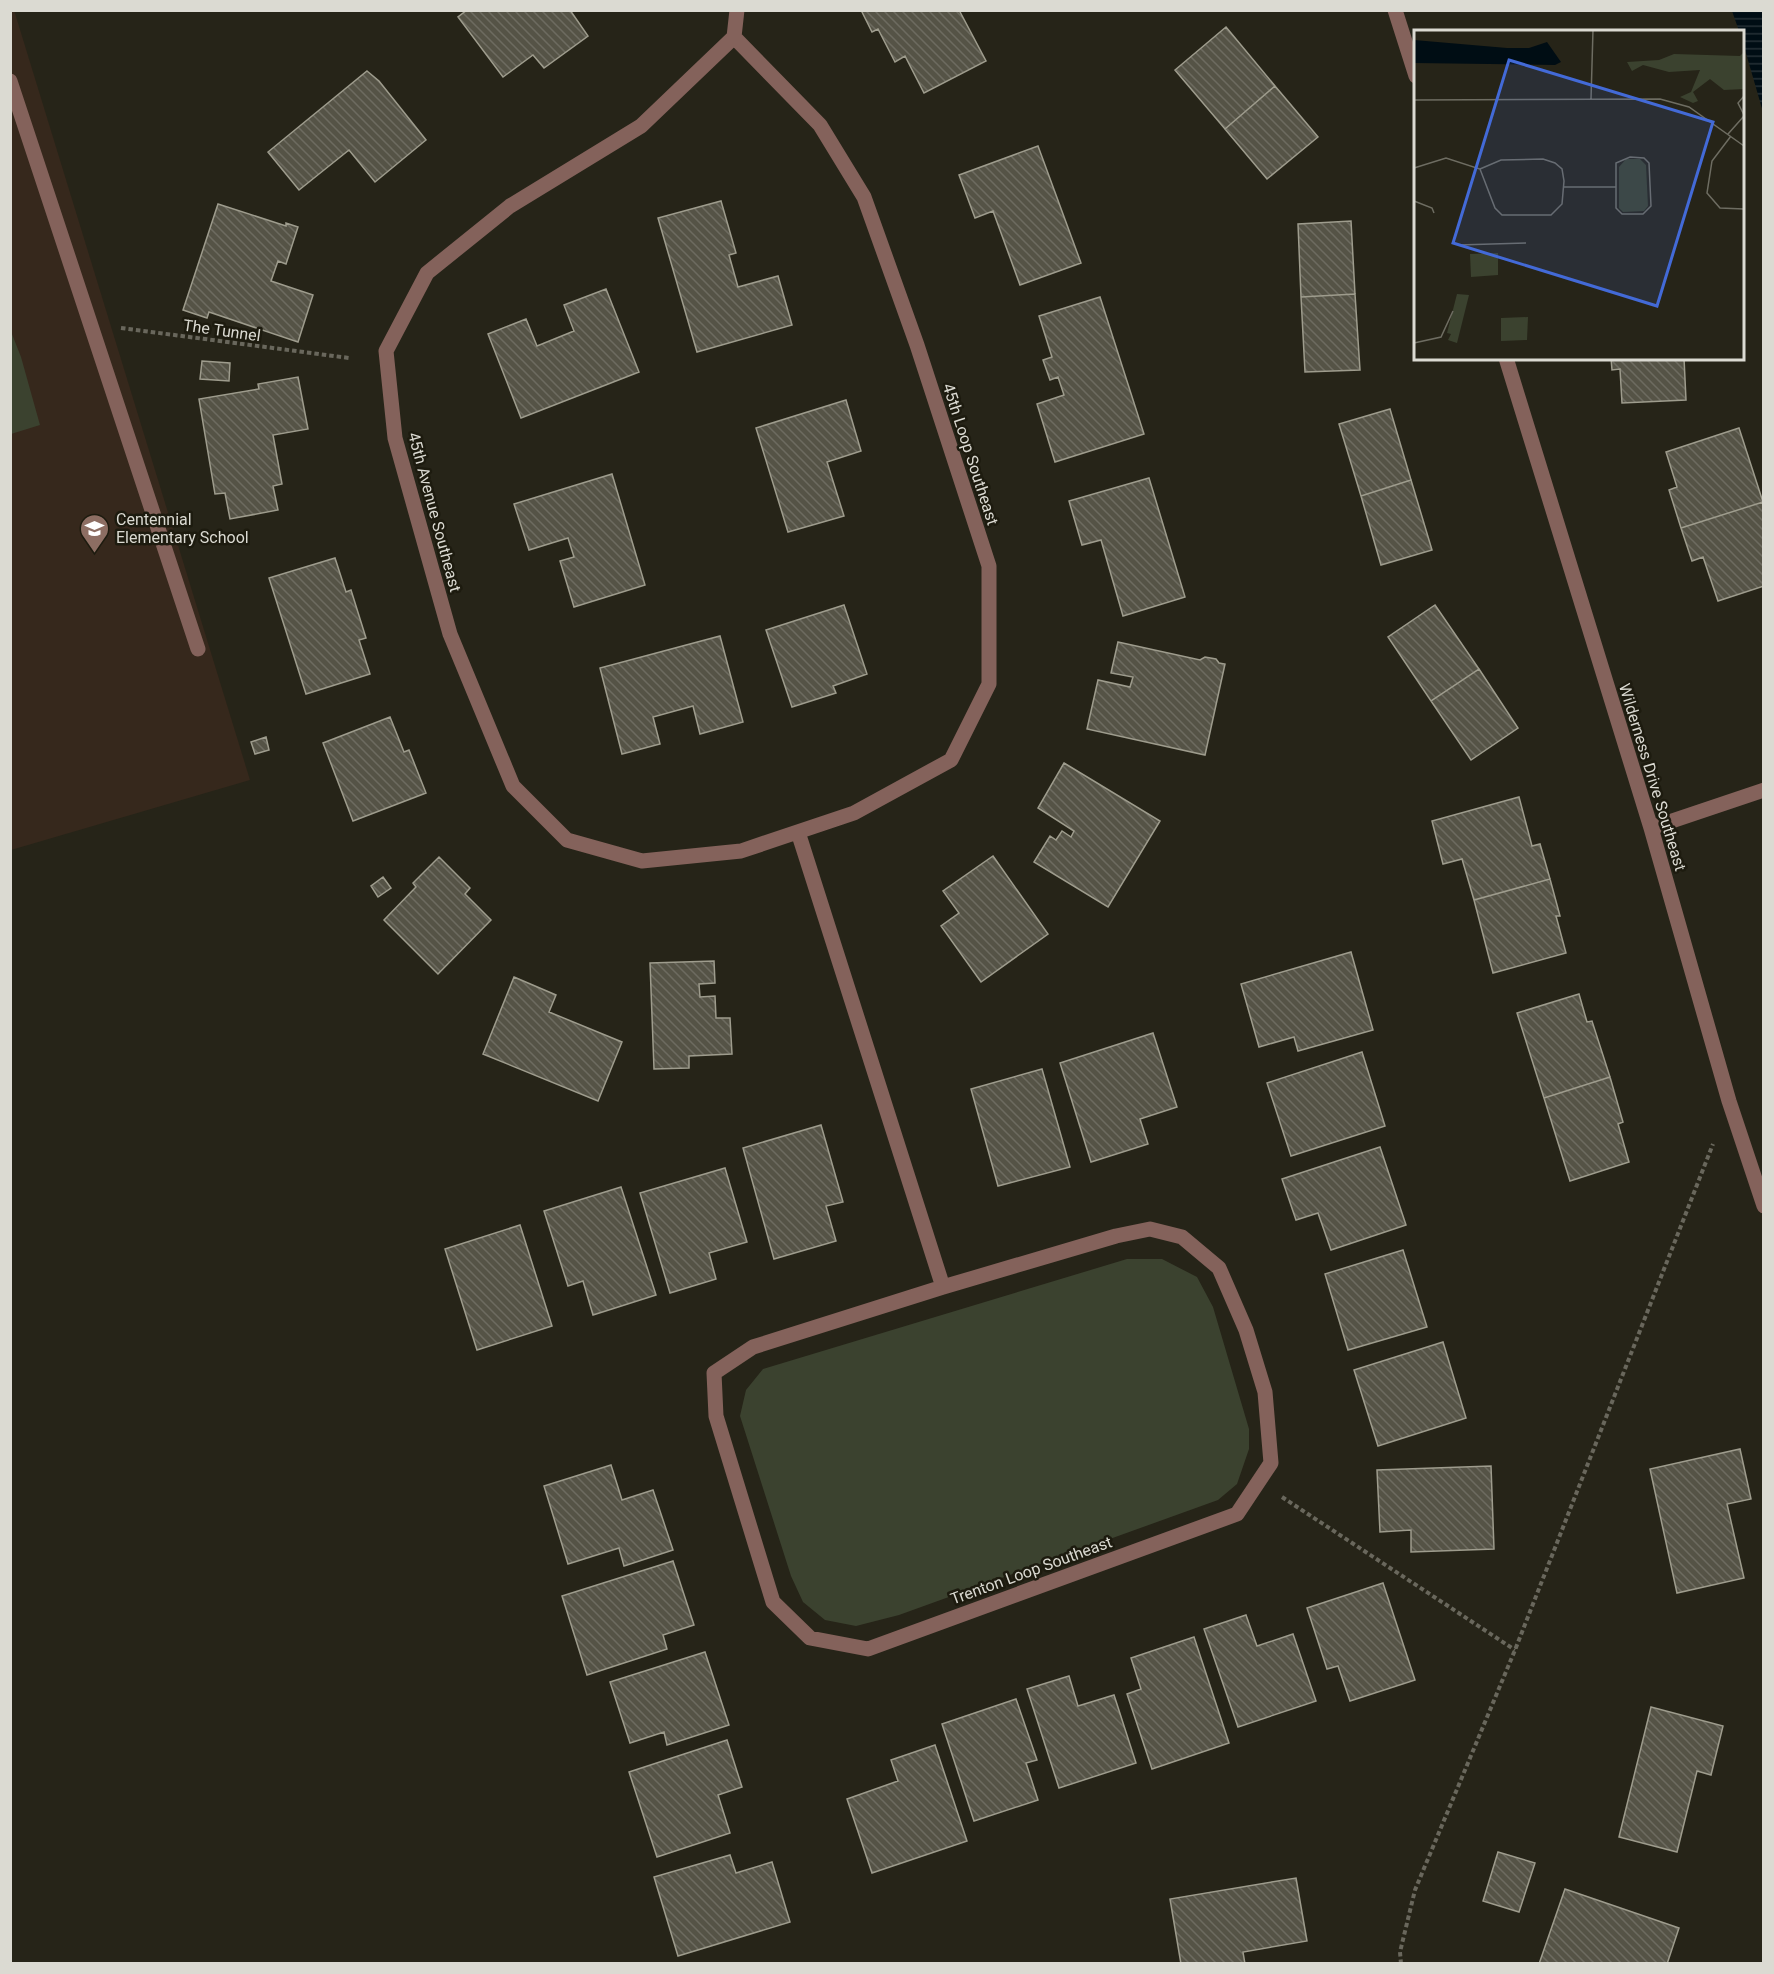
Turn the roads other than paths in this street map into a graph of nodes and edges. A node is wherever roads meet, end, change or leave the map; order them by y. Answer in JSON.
{"nodes":[{"id":1,"x":738,"y":10,"type":"edge"},
{"id":2,"x":1395,"y":10,"type":"edge"},
{"id":3,"x":734,"y":38,"type":"junction"},
{"id":4,"x":1414,"y":69,"type":"edge"},
{"id":5,"x":10,"y":81,"type":"edge"},
{"id":6,"x":1507,"y":360,"type":"edge"},
{"id":7,"x":198,"y":648,"type":"dead end"},
{"id":8,"x":1764,"y":790,"type":"edge"},
{"id":9,"x":1651,"y":828,"type":"junction"},
{"id":10,"x":798,"y":831,"type":"junction"},
{"id":11,"x":1764,"y":1206,"type":"edge"},
{"id":12,"x":943,"y":1287,"type":"junction"}],
"edges":[{"from":1,"to":3,"type":"street"},
{"from":2,"to":4,"type":"street"},
{"from":3,"to":10,"type":"street","name":"45th Loop Southeast"},
{"from":3,"to":10,"type":"street","name":"45th Avenue Southeast"},
{"from":5,"to":7,"type":"street"},
{"from":6,"to":9,"type":"street","name":"Wilderness Drive Southeast"},
{"from":8,"to":9,"type":"street"},
{"from":9,"to":11,"type":"street","name":"Wilderness Drive Southeast"},
{"from":10,"to":12,"type":"street"},
{"from":12,"to":12,"type":"street","name":"Trenton Loop Southeast"}]}
